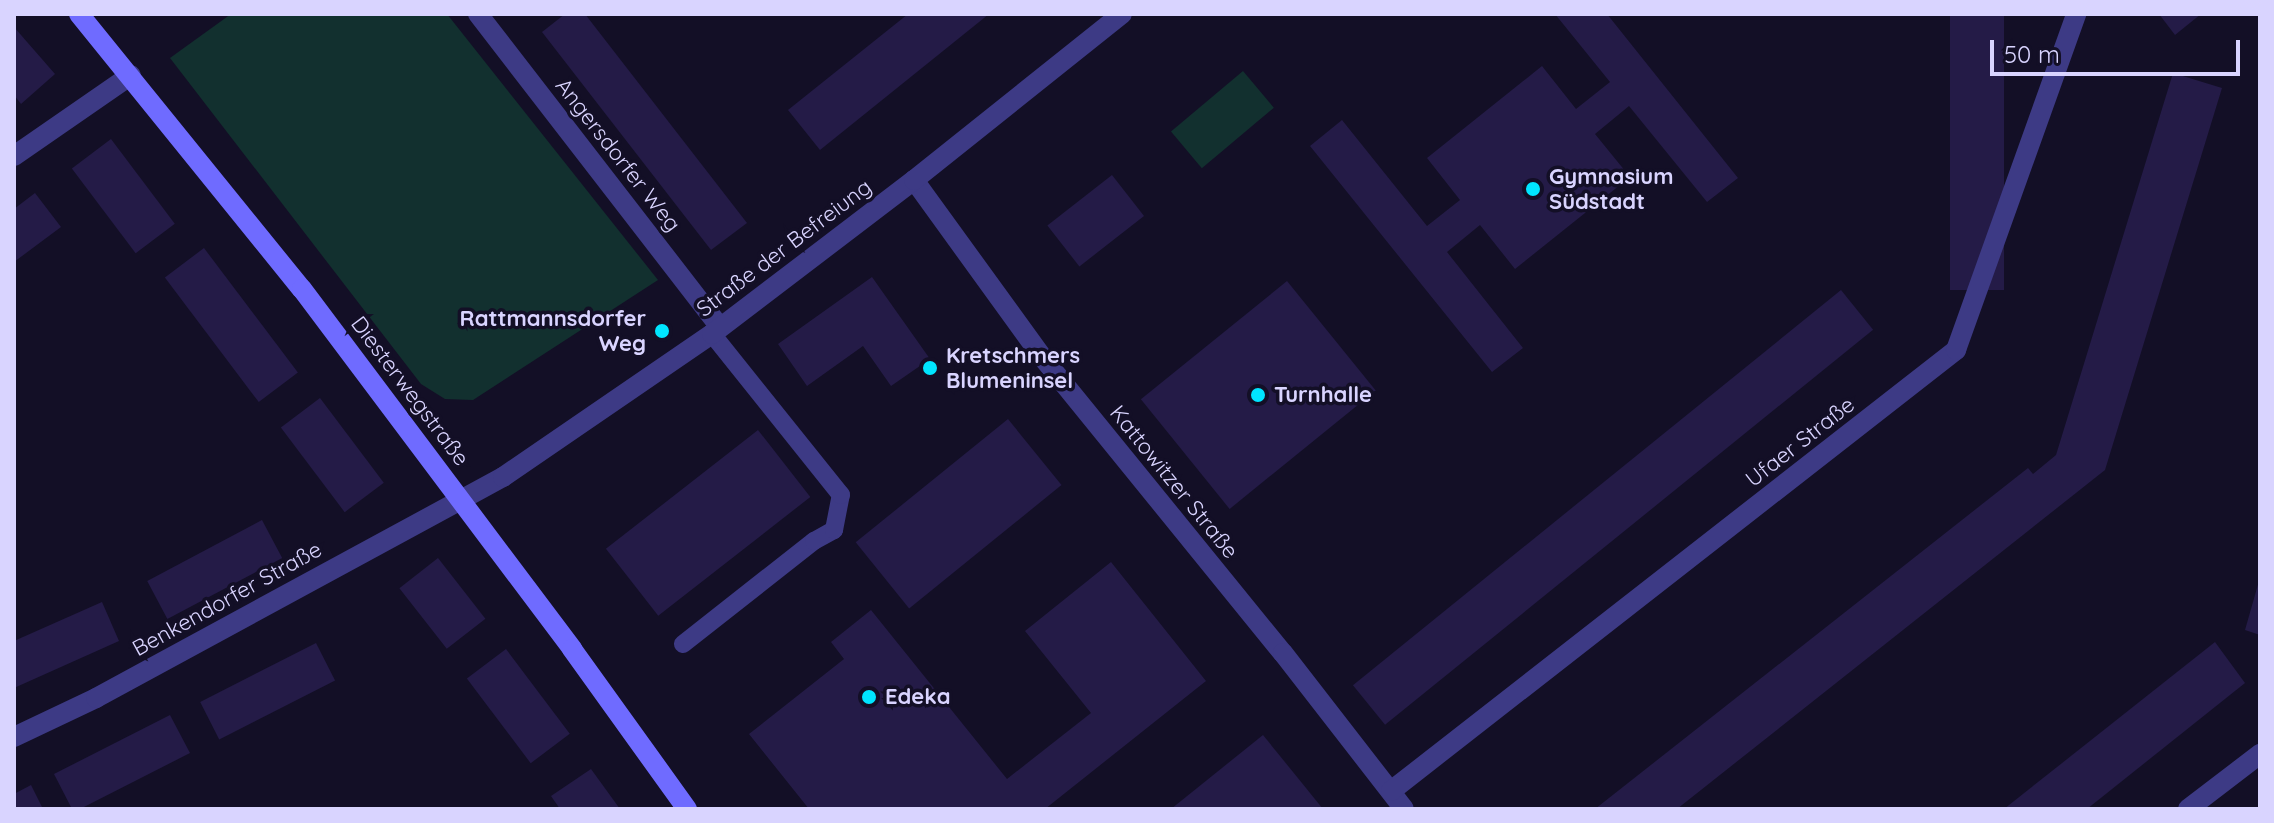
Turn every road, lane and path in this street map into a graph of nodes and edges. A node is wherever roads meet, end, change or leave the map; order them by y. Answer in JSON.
{"nodes":[{"id":1,"x":79,"y":14,"type":"edge"},
{"id":2,"x":478,"y":14,"type":"edge"},
{"id":3,"x":1122,"y":14,"type":"edge"},
{"id":4,"x":2076,"y":14,"type":"edge"},
{"id":5,"x":131,"y":75,"type":"junction"},
{"id":6,"x":14,"y":156,"type":"edge"},
{"id":7,"x":914,"y":180,"type":"junction"},
{"id":8,"x":716,"y":330,"type":"junction"},
{"id":9,"x":460,"y":498,"type":"junction"},
{"id":10,"x":683,"y":644,"type":"dead end"},
{"id":11,"x":14,"y":737,"type":"edge"},
{"id":12,"x":2260,"y":754,"type":"edge"},
{"id":13,"x":1391,"y":791,"type":"junction"},
{"id":14,"x":687,"y":809,"type":"edge"},
{"id":15,"x":1404,"y":809,"type":"edge"},
{"id":16,"x":2188,"y":809,"type":"edge"}],
"edges":[{"from":1,"to":5,"type":"street","name":"Diesterwegstraße"},
{"from":2,"to":8,"type":"street","name":"Angersdorfer Weg"},
{"from":3,"to":7,"type":"street","name":"Straße der Befreiung"},
{"from":4,"to":13,"type":"street","name":"Ufaer Straße"},
{"from":5,"to":6,"type":"street"},
{"from":5,"to":9,"type":"street","name":"Diesterwegstraße"},
{"from":7,"to":8,"type":"street","name":"Straße der Befreiung"},
{"from":7,"to":13,"type":"street","name":"Kattowitzer Straße"},
{"from":8,"to":9,"type":"street","name":"Straße der Befreiung"},
{"from":8,"to":10,"type":"lane"},
{"from":9,"to":11,"type":"street","name":"Benkendorfer Straße"},
{"from":9,"to":14,"type":"street","name":"Diesterwegstraße"},
{"from":12,"to":16,"type":"street"},
{"from":13,"to":15,"type":"street","name":"Kattowitzer Straße"}]}
